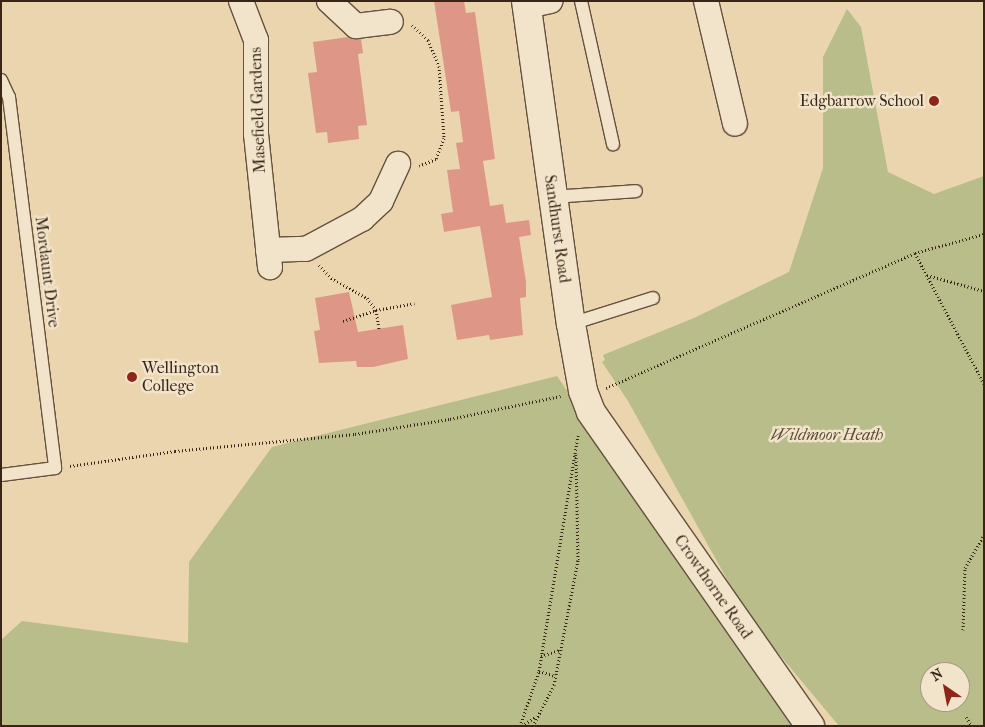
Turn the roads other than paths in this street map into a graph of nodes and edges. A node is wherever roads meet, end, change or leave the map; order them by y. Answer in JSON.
{"nodes":[{"id":1,"x":241,"y":1,"type":"edge"},
{"id":2,"x":329,"y":1,"type":"edge"},
{"id":3,"x":581,"y":1,"type":"edge"},
{"id":4,"x":706,"y":1,"type":"edge"},
{"id":5,"x":534,"y":3,"type":"edge"},
{"id":6,"x":391,"y":22,"type":"road end"},
{"id":7,"x":1,"y":80,"type":"edge"},
{"id":8,"x":735,"y":124,"type":"dead end"},
{"id":9,"x":613,"y":144,"type":"dead end"},
{"id":10,"x":395,"y":170,"type":"road end"},
{"id":11,"x":636,"y":191,"type":"dead end"},
{"id":12,"x":551,"y":197,"type":"junction"},
{"id":13,"x":653,"y":298,"type":"dead end"},
{"id":14,"x":571,"y":324,"type":"junction"},
{"id":15,"x":615,"y":448,"type":"joint"},
{"id":16,"x":1,"y":474,"type":"edge"},
{"id":17,"x":810,"y":726,"type":"edge"}],
"edges":[{"from":1,"to":10,"type":"street","name":"Masefield Gardens"},
{"from":2,"to":6,"type":"street"},
{"from":3,"to":9,"type":"lane"},
{"from":4,"to":8,"type":"street"},
{"from":5,"to":12,"type":"street","name":"Sandhurst Road"},
{"from":7,"to":16,"type":"lane","name":"Mordaunt Drive"},
{"from":11,"to":12,"type":"lane"},
{"from":12,"to":14,"type":"street","name":"Sandhurst Road"},
{"from":13,"to":14,"type":"lane"},
{"from":14,"to":15,"type":"street","name":"Sandhurst Road"},
{"from":15,"to":17,"type":"street","name":"Crowthorne Road"}]}
